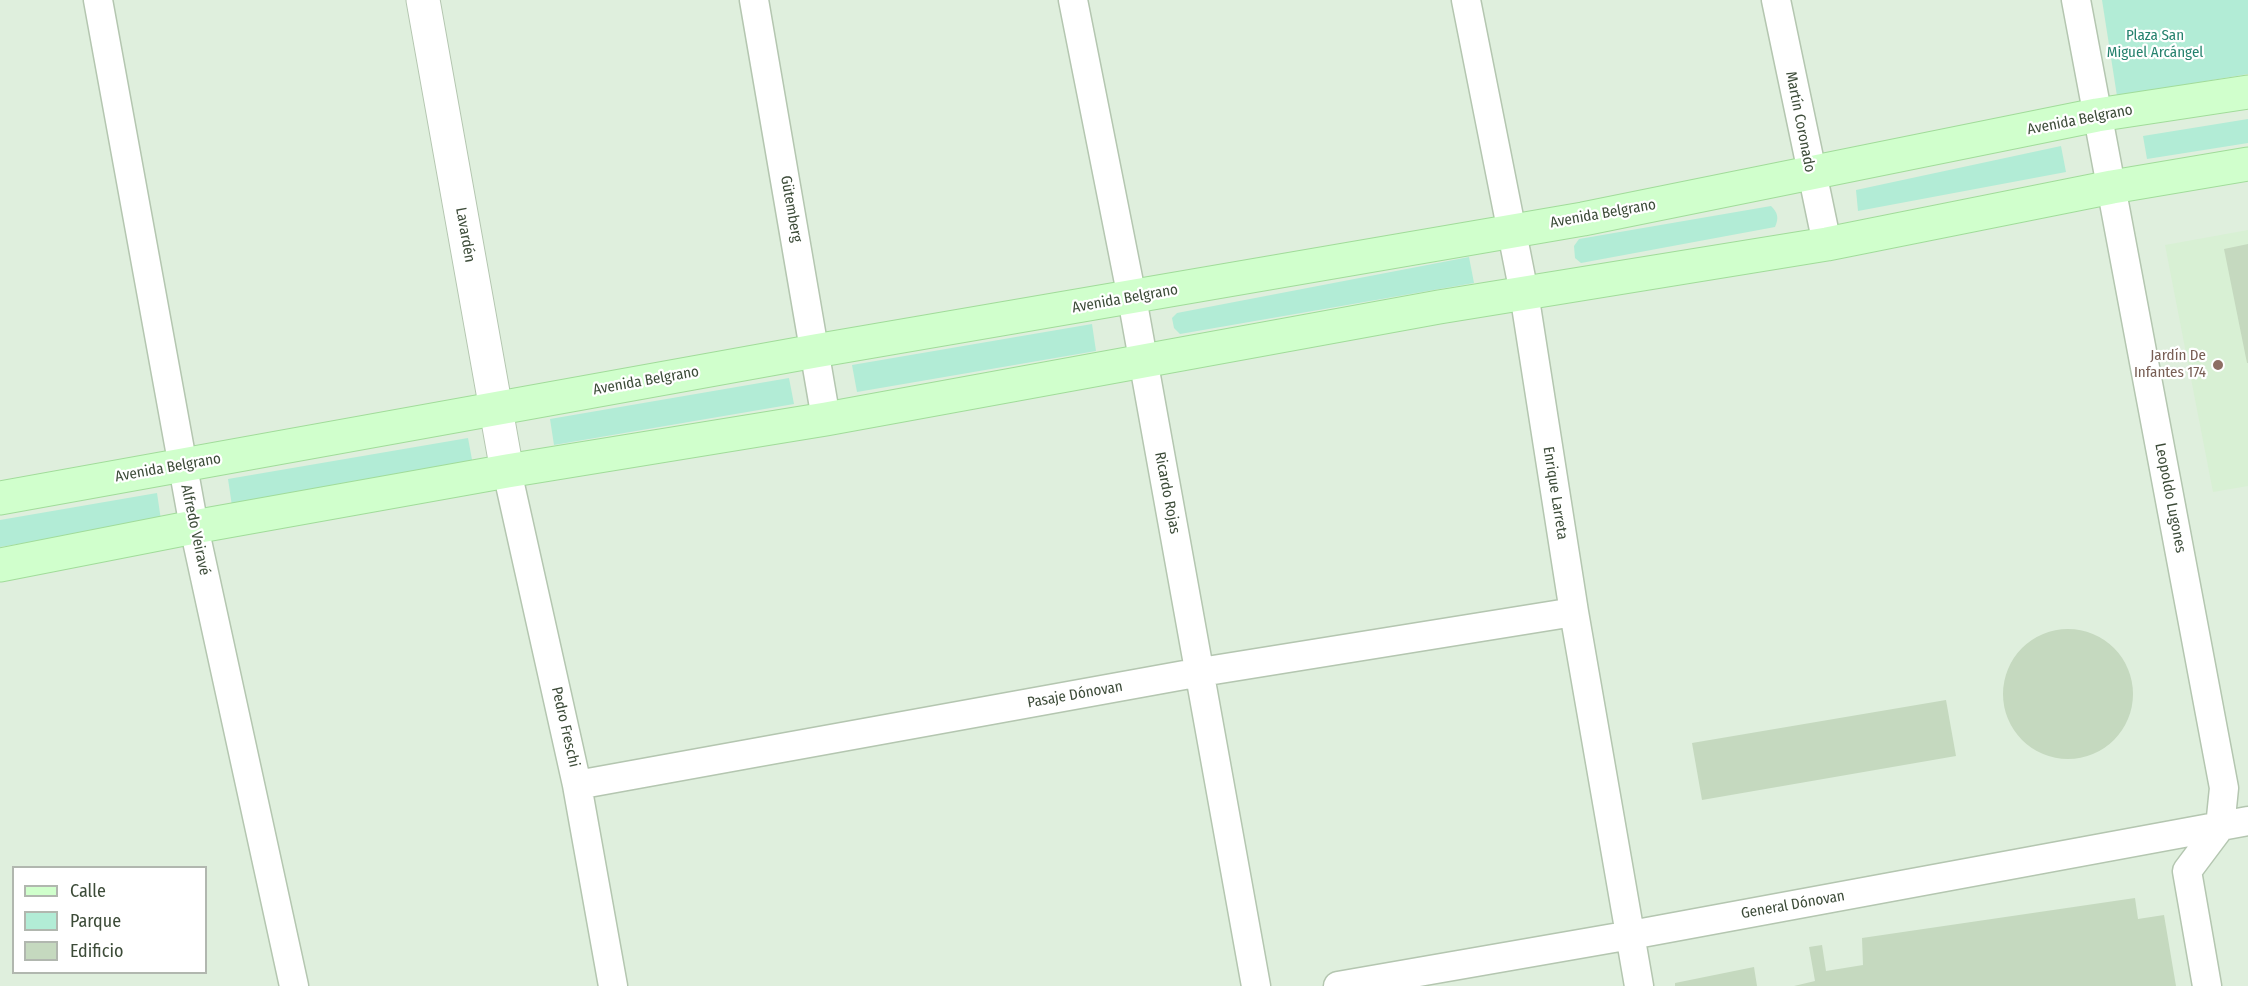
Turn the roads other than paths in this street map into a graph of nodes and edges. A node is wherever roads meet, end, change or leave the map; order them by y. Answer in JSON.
{"nodes":[{"id":1,"x":98,"y":0,"type":"edge"},
{"id":2,"x":423,"y":0,"type":"edge"},
{"id":3,"x":754,"y":0,"type":"edge"},
{"id":4,"x":1073,"y":0,"type":"edge"},
{"id":5,"x":1466,"y":0,"type":"edge"},
{"id":6,"x":1776,"y":0,"type":"edge"},
{"id":7,"x":2076,"y":0,"type":"edge"},
{"id":8,"x":2248,"y":92,"type":"edge"},
{"id":9,"x":2097,"y":116,"type":"junction"},
{"id":10,"x":2248,"y":164,"type":"edge"},
{"id":11,"x":1811,"y":174,"type":"junction"},
{"id":12,"x":2112,"y":187,"type":"junction"},
{"id":13,"x":1513,"y":230,"type":"junction"},
{"id":14,"x":1827,"y":244,"type":"junction"},
{"id":15,"x":1524,"y":293,"type":"junction"},
{"id":16,"x":1131,"y":298,"type":"junction"},
{"id":17,"x":815,"y":351,"type":"junction"},
{"id":18,"x":1142,"y":359,"type":"junction"},
{"id":19,"x":496,"y":409,"type":"junction"},
{"id":20,"x":826,"y":419,"type":"junction"},
{"id":21,"x":182,"y":465,"type":"junction"},
{"id":22,"x":507,"y":471,"type":"junction"},
{"id":23,"x":0,"y":498,"type":"edge"},
{"id":24,"x":194,"y":527,"type":"junction"},
{"id":25,"x":0,"y":564,"type":"edge"},
{"id":26,"x":1574,"y":612,"type":"junction"},
{"id":27,"x":1201,"y":672,"type":"junction"},
{"id":28,"x":577,"y":784,"type":"junction"},
{"id":29,"x":2248,"y":821,"type":"edge"},
{"id":30,"x":2220,"y":827,"type":"junction"},
{"id":31,"x":1630,"y":935,"type":"junction"},
{"id":32,"x":294,"y":986,"type":"edge"},
{"id":33,"x":613,"y":986,"type":"edge"},
{"id":34,"x":1256,"y":986,"type":"edge"},
{"id":35,"x":1338,"y":986,"type":"edge"},
{"id":36,"x":1639,"y":986,"type":"edge"},
{"id":37,"x":2207,"y":986,"type":"edge"}],
"edges":[{"from":1,"to":21,"type":"street","name":"Alfredo Veiravé"},
{"from":2,"to":19,"type":"street","name":"Lavardén"},
{"from":3,"to":17,"type":"street","name":"Gütemberg"},
{"from":4,"to":16,"type":"street","name":"Ricardo Rojas"},
{"from":5,"to":13,"type":"street","name":"Enrique Larreta"},
{"from":6,"to":11,"type":"street","name":"Martín Coronado"},
{"from":7,"to":9,"type":"street","name":"Leopoldo Lugones"},
{"from":8,"to":9,"type":"main road","name":"Avenida Belgrano"},
{"from":9,"to":11,"type":"main road","name":"Avenida Belgrano"},
{"from":9,"to":12,"type":"street","name":"Leopoldo Lugones"},
{"from":10,"to":12,"type":"main road"},
{"from":11,"to":13,"type":"main road","name":"Avenida Belgrano"},
{"from":11,"to":14,"type":"street","name":"Martín Coronado"},
{"from":12,"to":14,"type":"main road"},
{"from":12,"to":30,"type":"street","name":"Leopoldo Lugones"},
{"from":13,"to":15,"type":"street","name":"Enrique Larreta"},
{"from":13,"to":16,"type":"main road","name":"Avenida Belgrano"},
{"from":14,"to":15,"type":"main road"},
{"from":15,"to":18,"type":"main road"},
{"from":15,"to":26,"type":"street","name":"Enrique Larreta"},
{"from":16,"to":17,"type":"main road","name":"Avenida Belgrano"},
{"from":16,"to":18,"type":"street","name":"Ricardo Rojas"},
{"from":17,"to":19,"type":"main road","name":"Avenida Belgrano"},
{"from":17,"to":20,"type":"street","name":"Gütemberg"},
{"from":18,"to":20,"type":"main road"},
{"from":18,"to":27,"type":"street","name":"Ricardo Rojas"},
{"from":19,"to":21,"type":"main road","name":"Avenida Belgrano"},
{"from":19,"to":22,"type":"street","name":"Lavardén"},
{"from":20,"to":22,"type":"main road"},
{"from":21,"to":23,"type":"main road","name":"Avenida Belgrano"},
{"from":21,"to":24,"type":"street","name":"Alfredo Veiravé"},
{"from":22,"to":24,"type":"main road"},
{"from":22,"to":28,"type":"street","name":"Pedro Freschi"},
{"from":24,"to":25,"type":"main road"},
{"from":24,"to":32,"type":"street","name":"Alfredo Veiravé"},
{"from":26,"to":27,"type":"street","name":"Pasaje Dónovan"},
{"from":26,"to":31,"type":"street","name":"Enrique Larreta"},
{"from":27,"to":28,"type":"street","name":"Pasaje Dónovan"},
{"from":27,"to":34,"type":"street","name":"Ricardo Rojas"},
{"from":28,"to":33,"type":"street","name":"Pedro Freschi"},
{"from":29,"to":30,"type":"street","name":"General Dónovan"},
{"from":30,"to":31,"type":"street","name":"General Dónovan"},
{"from":30,"to":37,"type":"street"},
{"from":31,"to":35,"type":"street","name":"General Dónovan"},
{"from":31,"to":36,"type":"street","name":"Enrique Larreta"}]}
